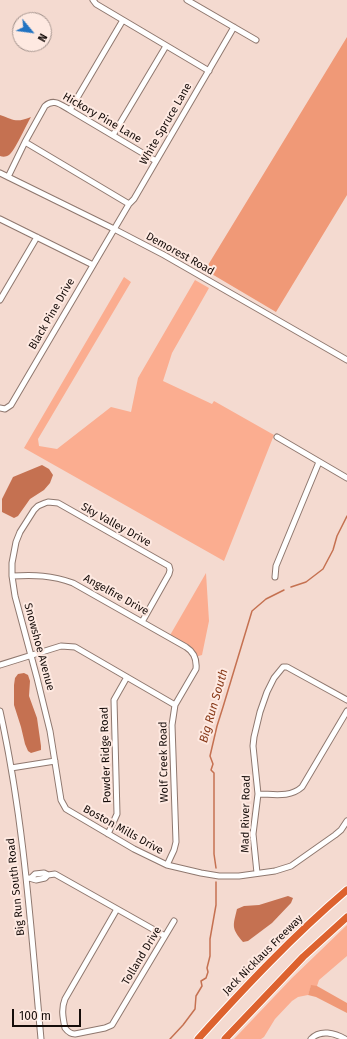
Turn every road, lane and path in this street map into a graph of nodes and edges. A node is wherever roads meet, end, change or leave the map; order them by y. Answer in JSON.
{"nodes":[{"id":1,"x":187,"y":0,"type":"edge"},
{"id":2,"x":94,"y":2,"type":"edge"},
{"id":3,"x":123,"y":20,"type":"junction"},
{"id":4,"x":234,"y":27,"type":"junction"},
{"id":5,"x":256,"y":40,"type":"dead end"},
{"id":6,"x":166,"y":46,"type":"junction"},
{"id":7,"x":208,"y":71,"type":"junction"},
{"id":8,"x":70,"y":110,"type":"junction"},
{"id":9,"x":113,"y":135,"type":"junction"},
{"id":10,"x":25,"y":142,"type":"junction"},
{"id":11,"x":156,"y":161,"type":"junction"},
{"id":12,"x":0,"y":173,"type":"edge"},
{"id":13,"x":8,"y":177,"type":"junction"},
{"id":14,"x":129,"y":204,"type":"junction"},
{"id":15,"x":0,"y":219,"type":"edge"},
{"id":16,"x":114,"y":229,"type":"junction"},
{"id":17,"x":37,"y":237,"type":"junction"},
{"id":18,"x":93,"y":265,"type":"junction"},
{"id":19,"x":0,"y":300,"type":"edge"},
{"id":20,"x":347,"y":360,"type":"edge"},
{"id":21,"x":0,"y":408,"type":"edge"},
{"id":22,"x":277,"y":437,"type":"dead end"},
{"id":23,"x":319,"y":462,"type":"junction"},
{"id":24,"x":347,"y":478,"type":"edge"},
{"id":25,"x":48,"y":502,"type":"joint"},
{"id":26,"x":12,"y":576,"type":"junction"},
{"id":27,"x":276,"y":577,"type":"dead end"},
{"id":28,"x":142,"y":622,"type":"junction"},
{"id":29,"x":31,"y":655,"type":"junction"},
{"id":30,"x":196,"y":662,"type":"joint"},
{"id":31,"x":0,"y":665,"type":"edge"},
{"id":32,"x":126,"y":677,"type":"junction"},
{"id":33,"x":347,"y":700,"type":"edge"},
{"id":34,"x":175,"y":705,"type":"junction"},
{"id":35,"x":0,"y":711,"type":"edge"},
{"id":36,"x":347,"y":711,"type":"edge"},
{"id":37,"x":55,"y":761,"type":"junction"},
{"id":38,"x":11,"y":768,"type":"junction"},
{"id":39,"x":258,"y":794,"type":"junction"},
{"id":40,"x":66,"y":808,"type":"joint"},
{"id":41,"x":347,"y":821,"type":"edge"},
{"id":42,"x":108,"y":834,"type":"junction"},
{"id":43,"x":167,"y":865,"type":"junction"},
{"id":44,"x":257,"y":873,"type":"junction"},
{"id":45,"x":28,"y":878,"type":"junction"},
{"id":46,"x":347,"y":890,"type":"edge"},
{"id":47,"x":117,"y":909,"type":"junction"},
{"id":48,"x":347,"y":917,"type":"edge"},
{"id":49,"x":174,"y":920,"type":"dead end"},
{"id":50,"x":165,"y":936,"type":"junction"},
{"id":51,"x":312,"y":1038,"type":"edge"},
{"id":52,"x":41,"y":1039,"type":"edge"},
{"id":53,"x":198,"y":1039,"type":"edge"},
{"id":54,"x":225,"y":1039,"type":"edge"},
{"id":55,"x":345,"y":1039,"type":"edge"}],
"edges":[{"from":1,"to":4,"type":"street"},
{"from":2,"to":3,"type":"street"},
{"from":3,"to":6,"type":"street"},
{"from":3,"to":8,"type":"street"},
{"from":4,"to":5,"type":"street"},
{"from":4,"to":7,"type":"street","name":"White Spruce Lane"},
{"from":6,"to":7,"type":"street"},
{"from":6,"to":9,"type":"street"},
{"from":7,"to":11,"type":"street","name":"White Spruce Lane"},
{"from":8,"to":9,"type":"street","name":"Hickory Pine Lane"},
{"from":8,"to":10,"type":"street","name":"Hickory Pine Lane"},
{"from":9,"to":11,"type":"street","name":"Hickory Pine Lane"},
{"from":10,"to":13,"type":"street","name":"Hickory Pine Lane"},
{"from":10,"to":14,"type":"street"},
{"from":11,"to":14,"type":"street","name":"White Spruce Lane"},
{"from":12,"to":13,"type":"street","name":"Demorest Road"},
{"from":13,"to":16,"type":"street","name":"Demorest Road"},
{"from":14,"to":16,"type":"street","name":"White Spruce Lane"},
{"from":15,"to":17,"type":"street"},
{"from":16,"to":18,"type":"street","name":"Black Pine Drive"},
{"from":16,"to":20,"type":"street","name":"Demorest Road"},
{"from":17,"to":18,"type":"street"},
{"from":17,"to":19,"type":"street"},
{"from":18,"to":21,"type":"street","name":"Black Pine Drive"},
{"from":22,"to":23,"type":"street"},
{"from":23,"to":24,"type":"street"},
{"from":23,"to":27,"type":"street"},
{"from":25,"to":26,"type":"street","name":"Snowshoe Avenue"},
{"from":25,"to":28,"type":"street","name":"Sky Valley Drive"},
{"from":26,"to":28,"type":"street","name":"Angelfire Drive"},
{"from":26,"to":29,"type":"street","name":"Snowshoe Avenue"},
{"from":28,"to":30,"type":"street","name":"Angelfire Drive"},
{"from":29,"to":31,"type":"street"},
{"from":29,"to":32,"type":"street"},
{"from":29,"to":37,"type":"street","name":"Snowshoe Avenue"},
{"from":30,"to":34,"type":"street","name":"Wolf Creek Road"},
{"from":32,"to":34,"type":"street"},
{"from":32,"to":42,"type":"street","name":"Powder Ridge Road"},
{"from":33,"to":39,"type":"street","name":"Mad River Road"},
{"from":34,"to":43,"type":"street","name":"Wolf Creek Road"},
{"from":35,"to":38,"type":"street","name":"Big Run South Road"},
{"from":36,"to":39,"type":"street"},
{"from":37,"to":38,"type":"street"},
{"from":37,"to":40,"type":"street","name":"Snowshoe Avenue"},
{"from":38,"to":45,"type":"street","name":"Big Run South Road"},
{"from":39,"to":44,"type":"street","name":"Mad River Road"},
{"from":40,"to":42,"type":"street","name":"Boston Mills Drive"},
{"from":41,"to":44,"type":"street","name":"Boston Mills Drive"},
{"from":42,"to":43,"type":"street","name":"Boston Mills Drive"},
{"from":43,"to":44,"type":"street","name":"Boston Mills Drive"},
{"from":45,"to":47,"type":"street"},
{"from":45,"to":52,"type":"street","name":"Big Run South Road"},
{"from":46,"to":53,"type":"highway","name":"Jack Nicklaus Freeway"},
{"from":47,"to":50,"type":"street"},
{"from":47,"to":50,"type":"street","name":"Tolland Drive"},
{"from":48,"to":54,"type":"highway"},
{"from":49,"to":50,"type":"street","name":"Tolland Drive"},
{"from":51,"to":55,"type":"street"}]}
